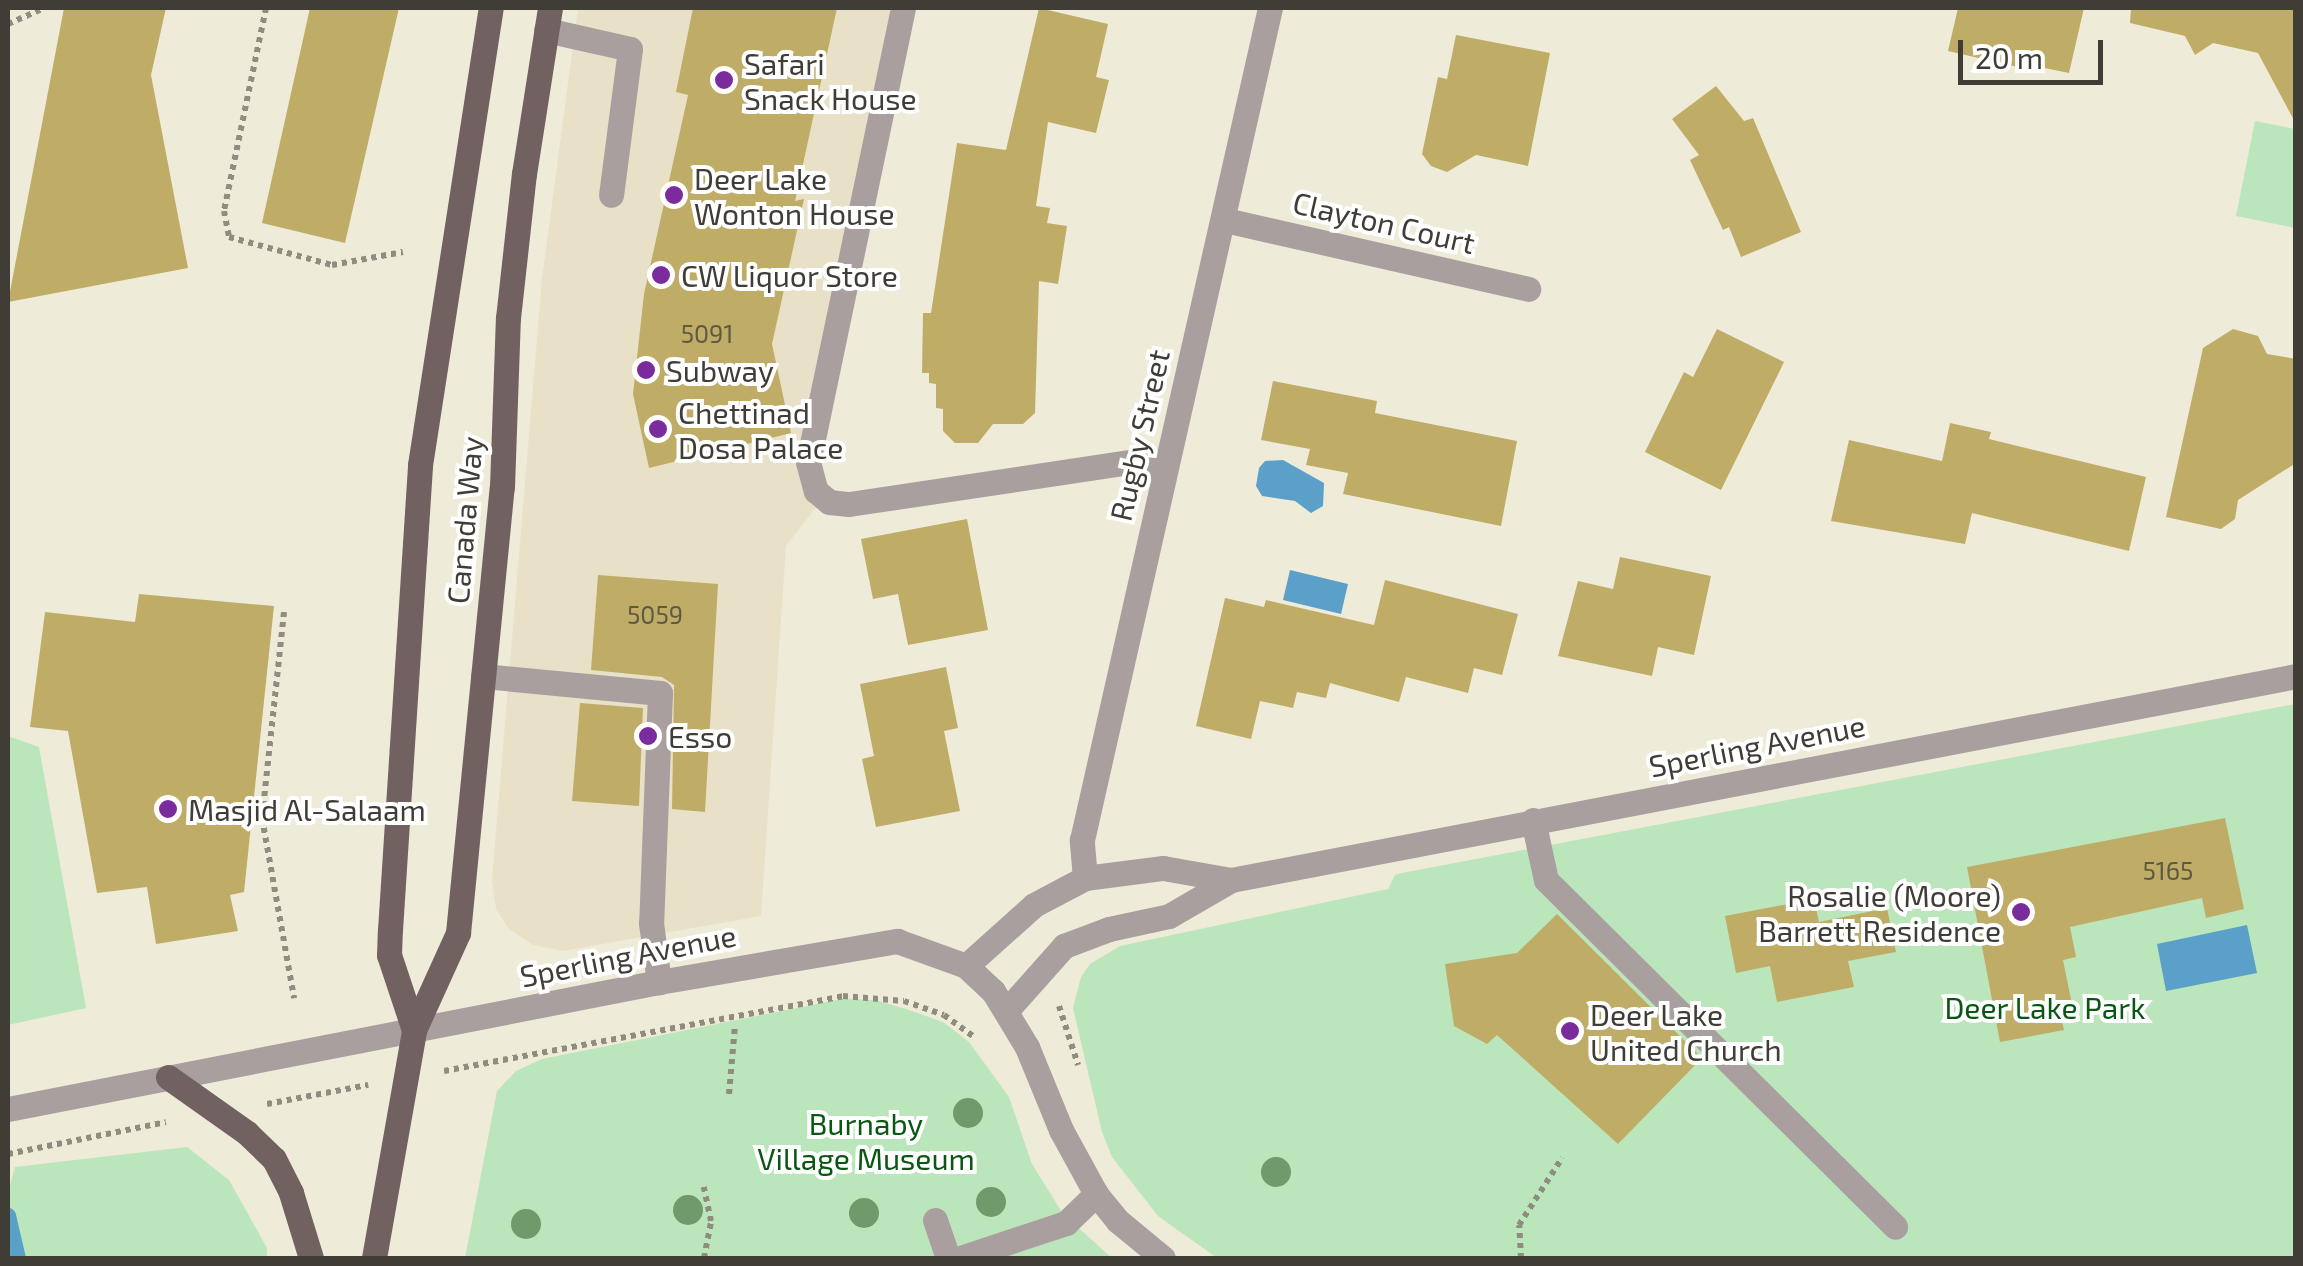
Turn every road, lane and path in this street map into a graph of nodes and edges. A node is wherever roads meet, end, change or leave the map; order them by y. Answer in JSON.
{"nodes":[{"id":1,"x":44,"y":8,"type":"edge"},
{"id":2,"x":266,"y":8,"type":"edge"},
{"id":3,"x":491,"y":8,"type":"edge"},
{"id":4,"x":903,"y":8,"type":"edge"},
{"id":5,"x":1270,"y":8,"type":"edge"},
{"id":6,"x":548,"y":19,"type":"edge"},
{"id":7,"x":8,"y":24,"type":"edge"},
{"id":8,"x":611,"y":194,"type":"dead end"},
{"id":9,"x":1225,"y":220,"type":"junction"},
{"id":10,"x":403,"y":252,"type":"dead end"},
{"id":11,"x":1528,"y":289,"type":"dead end"},
{"id":12,"x":1162,"y":469,"type":"junction"},
{"id":13,"x":284,"y":612,"type":"dead end"},
{"id":14,"x":483,"y":676,"type":"junction"},
{"id":15,"x":2296,"y":676,"type":"edge"},
{"id":16,"x":1534,"y":820,"type":"junction"},
{"id":17,"x":1085,"y":878,"type":"junction"},
{"id":18,"x":1231,"y":880,"type":"junction"},
{"id":19,"x":966,"y":966,"type":"junction"},
{"id":20,"x":659,"y":982,"type":"junction"},
{"id":21,"x":294,"y":998,"type":"dead end"},
{"id":22,"x":1007,"y":1010,"type":"junction"},
{"id":23,"x":735,"y":1026,"type":"dead end"},
{"id":24,"x":414,"y":1030,"type":"junction"},
{"id":25,"x":982,"y":1044,"type":"dead end"},
{"id":26,"x":516,"y":1057,"type":"dead end"},
{"id":27,"x":168,"y":1077,"type":"junction"},
{"id":28,"x":730,"y":1094,"type":"dead end"},
{"id":29,"x":8,"y":1110,"type":"edge"},
{"id":30,"x":170,"y":1121,"type":"dead end"},
{"id":31,"x":8,"y":1154,"type":"edge"},
{"id":32,"x":1562,"y":1158,"type":"dead end"},
{"id":33,"x":704,"y":1187,"type":"dead end"},
{"id":34,"x":1096,"y":1194,"type":"junction"},
{"id":35,"x":935,"y":1220,"type":"dead end"},
{"id":36,"x":1894,"y":1227,"type":"dead end"},
{"id":37,"x":1003,"y":1253,"type":"edge"},
{"id":38,"x":311,"y":1258,"type":"edge"},
{"id":39,"x":374,"y":1258,"type":"edge"},
{"id":40,"x":704,"y":1258,"type":"edge"},
{"id":41,"x":948,"y":1258,"type":"edge"},
{"id":42,"x":960,"y":1258,"type":"edge"},
{"id":43,"x":1163,"y":1258,"type":"edge"},
{"id":44,"x":1521,"y":1258,"type":"edge"}],
"edges":[{"from":1,"to":7,"type":"path"},
{"from":2,"to":10,"type":"path"},
{"from":3,"to":24,"type":"main road","name":"Canada Way"},
{"from":4,"to":12,"type":"street"},
{"from":5,"to":9,"type":"street","name":"Rugby Street"},
{"from":6,"to":8,"type":"street"},
{"from":6,"to":14,"type":"main road","name":"Canada Way"},
{"from":9,"to":11,"type":"street","name":"Clayton Court"},
{"from":9,"to":12,"type":"street","name":"Rugby Street"},
{"from":12,"to":17,"type":"street","name":"Rugby Street"},
{"from":13,"to":21,"type":"path"},
{"from":14,"to":20,"type":"street"},
{"from":14,"to":24,"type":"main road","name":"Canada Way"},
{"from":15,"to":16,"type":"street","name":"Sperling Avenue"},
{"from":16,"to":18,"type":"street","name":"Sperling Avenue"},
{"from":16,"to":36,"type":"street"},
{"from":17,"to":18,"type":"street","name":"Sperling Avenue"},
{"from":17,"to":19,"type":"street","name":"Sperling Avenue"},
{"from":18,"to":22,"type":"street","name":"Sperling Avenue"},
{"from":19,"to":20,"type":"street","name":"Sperling Avenue"},
{"from":19,"to":22,"type":"street"},
{"from":20,"to":24,"type":"street","name":"Sperling Avenue"},
{"from":22,"to":34,"type":"street"},
{"from":23,"to":28,"type":"path"},
{"from":24,"to":27,"type":"street","name":"Sperling Avenue"},
{"from":24,"to":39,"type":"main road","name":"Canada Way"},
{"from":25,"to":26,"type":"path"},
{"from":27,"to":29,"type":"street","name":"Sperling Avenue"},
{"from":27,"to":38,"type":"main road"},
{"from":30,"to":31,"type":"path"},
{"from":32,"to":44,"type":"path"},
{"from":33,"to":40,"type":"path"},
{"from":34,"to":37,"type":"street"},
{"from":34,"to":43,"type":"street"},
{"from":35,"to":41,"type":"street"},
{"from":37,"to":42,"type":"street"}]}
